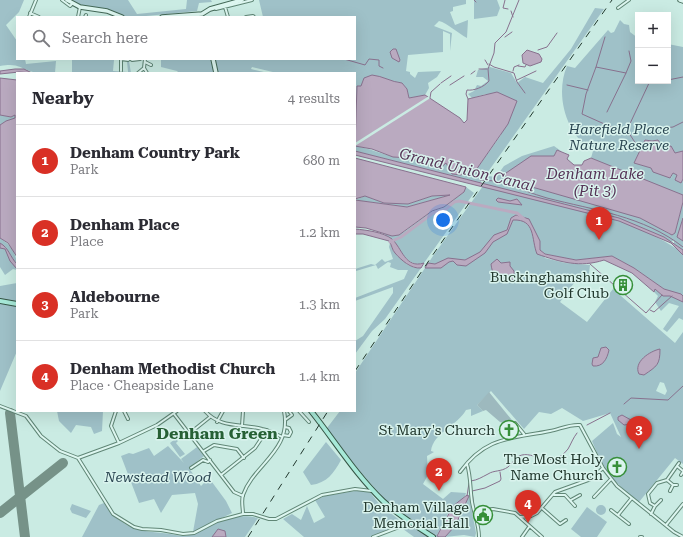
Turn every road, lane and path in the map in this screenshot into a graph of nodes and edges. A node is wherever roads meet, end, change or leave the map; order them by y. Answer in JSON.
{"nodes":[{"id":1,"x":36,"y":0,"type":"edge"},
{"id":2,"x":62,"y":0,"type":"edge"},
{"id":3,"x":67,"y":0,"type":"edge"},
{"id":4,"x":242,"y":0,"type":"edge"},
{"id":5,"x":252,"y":0,"type":"edge"},
{"id":6,"x":629,"y":0,"type":"edge"},
{"id":7,"x":73,"y":3,"type":"junction"},
{"id":8,"x":225,"y":6,"type":"junction"},
{"id":9,"x":80,"y":7,"type":"junction"},
{"id":10,"x":618,"y":8,"type":"dead end"},
{"id":11,"x":30,"y":13,"type":"junction"},
{"id":12,"x":202,"y":15,"type":"edge"},
{"id":13,"x":29,"y":16,"type":"edge"},
{"id":14,"x":37,"y":16,"type":"edge"},
{"id":15,"x":78,"y":16,"type":"edge"},
{"id":16,"x":120,"y":16,"type":"edge"},
{"id":17,"x":182,"y":16,"type":"edge"},
{"id":18,"x":228,"y":16,"type":"edge"},
{"id":19,"x":121,"y":60,"type":"edge"},
{"id":20,"x":145,"y":60,"type":"edge"},
{"id":21,"x":213,"y":60,"type":"edge"},
{"id":22,"x":151,"y":65,"type":"dead end"},
{"id":23,"x":144,"y":68,"type":"junction"},
{"id":24,"x":120,"y":71,"type":"dead end"},
{"id":25,"x":139,"y":72,"type":"edge"},
{"id":26,"x":146,"y":72,"type":"edge"},
{"id":27,"x":216,"y":72,"type":"edge"},
{"id":28,"x":0,"y":301,"type":"edge"},
{"id":29,"x":16,"y":304,"type":"edge"},
{"id":30,"x":0,"y":406,"type":"edge"},
{"id":31,"x":116,"y":412,"type":"edge"},
{"id":32,"x":124,"y":412,"type":"edge"},
{"id":33,"x":206,"y":412,"type":"edge"},
{"id":34,"x":222,"y":412,"type":"edge"},
{"id":35,"x":243,"y":412,"type":"edge"},
{"id":36,"x":284,"y":412,"type":"edge"},
{"id":37,"x":290,"y":412,"type":"edge"},
{"id":38,"x":296,"y":412,"type":"edge"},
{"id":39,"x":299,"y":412,"type":"edge"},
{"id":40,"x":313,"y":412,"type":"edge"},
{"id":41,"x":174,"y":414,"type":"joint"},
{"id":42,"x":292,"y":415,"type":"junction"},
{"id":43,"x":210,"y":417,"type":"junction"},
{"id":44,"x":128,"y":419,"type":"dead end"},
{"id":45,"x":285,"y":420,"type":"junction"},
{"id":46,"x":217,"y":422,"type":"junction"},
{"id":47,"x":309,"y":422,"type":"dead end"},
{"id":48,"x":515,"y":423,"type":"dead end"},
{"id":49,"x":242,"y":426,"type":"junction"},
{"id":50,"x":285,"y":427,"type":"junction"},
{"id":51,"x":267,"y":430,"type":"junction"},
{"id":52,"x":190,"y":433,"type":"junction"},
{"id":53,"x":524,"y":435,"type":"junction"},
{"id":54,"x":283,"y":436,"type":"junction"},
{"id":55,"x":118,"y":443,"type":"junction"},
{"id":56,"x":204,"y":451,"type":"junction"},
{"id":57,"x":78,"y":458,"type":"junction"},
{"id":58,"x":244,"y":458,"type":"junction"},
{"id":59,"x":210,"y":460,"type":"junction"},
{"id":60,"x":466,"y":464,"type":"junction"},
{"id":61,"x":191,"y":468,"type":"dead end"},
{"id":62,"x":603,"y":468,"type":"junction"},
{"id":63,"x":683,"y":471,"type":"edge"},
{"id":64,"x":460,"y":472,"type":"dead end"},
{"id":65,"x":221,"y":475,"type":"junction"},
{"id":66,"x":681,"y":475,"type":"dead end"},
{"id":67,"x":611,"y":478,"type":"junction"},
{"id":68,"x":667,"y":480,"type":"junction"},
{"id":69,"x":673,"y":485,"type":"junction"},
{"id":70,"x":677,"y":485,"type":"dead end"},
{"id":71,"x":373,"y":491,"type":"junction"},
{"id":72,"x":670,"y":491,"type":"dead end"},
{"id":73,"x":554,"y":495,"type":"junction"},
{"id":74,"x":580,"y":495,"type":"dead end"},
{"id":75,"x":243,"y":496,"type":"junction"},
{"id":76,"x":594,"y":497,"type":"dead end"},
{"id":77,"x":631,"y":498,"type":"junction"},
{"id":78,"x":571,"y":500,"type":"junction"},
{"id":79,"x":661,"y":500,"type":"dead end"},
{"id":80,"x":683,"y":504,"type":"edge"},
{"id":81,"x":575,"y":506,"type":"dead end"},
{"id":82,"x":655,"y":506,"type":"junction"},
{"id":83,"x":542,"y":509,"type":"junction"},
{"id":84,"x":611,"y":510,"type":"dead end"},
{"id":85,"x":475,"y":511,"type":"junction"},
{"id":86,"x":243,"y":514,"type":"junction"},
{"id":87,"x":651,"y":514,"type":"junction"},
{"id":88,"x":618,"y":515,"type":"junction"},
{"id":89,"x":520,"y":517,"type":"junction"},
{"id":90,"x":566,"y":520,"type":"dead end"},
{"id":91,"x":409,"y":521,"type":"junction"},
{"id":92,"x":629,"y":524,"type":"dead end"},
{"id":93,"x":666,"y":525,"type":"junction"},
{"id":94,"x":529,"y":527,"type":"junction"},
{"id":95,"x":681,"y":536,"type":"edge"},
{"id":96,"x":373,"y":537,"type":"edge"},
{"id":97,"x":433,"y":537,"type":"edge"},
{"id":98,"x":479,"y":537,"type":"edge"},
{"id":99,"x":522,"y":537,"type":"edge"},
{"id":100,"x":542,"y":537,"type":"edge"}],
"edges":[{"from":1,"to":11,"type":"street"},
{"from":2,"to":7,"type":"street"},
{"from":3,"to":7,"type":"street"},
{"from":4,"to":8,"type":"street"},
{"from":5,"to":8,"type":"street"},
{"from":6,"to":10,"type":"street"},
{"from":7,"to":9,"type":"street"},
{"from":8,"to":12,"type":"street"},
{"from":8,"to":18,"type":"street"},
{"from":9,"to":15,"type":"street"},
{"from":9,"to":16,"type":"street"},
{"from":11,"to":13,"type":"street"},
{"from":11,"to":14,"type":"street"},
{"from":12,"to":17,"type":"street"},
{"from":19,"to":24,"type":"street"},
{"from":20,"to":22,"type":"street"},
{"from":20,"to":23,"type":"street"},
{"from":21,"to":27,"type":"street"},
{"from":23,"to":25,"type":"street"},
{"from":23,"to":26,"type":"street"},
{"from":28,"to":29,"type":"main road"},
{"from":30,"to":57,"type":"street"},
{"from":31,"to":55,"type":"street"},
{"from":32,"to":44,"type":"street"},
{"from":33,"to":43,"type":"street"},
{"from":34,"to":46,"type":"street"},
{"from":35,"to":49,"type":"street"},
{"from":36,"to":45,"type":"street"},
{"from":37,"to":42,"type":"street"},
{"from":38,"to":42,"type":"street"},
{"from":39,"to":47,"type":"street"},
{"from":40,"to":71,"type":"main road"},
{"from":41,"to":52,"type":"street"},
{"from":41,"to":55,"type":"street"},
{"from":42,"to":45,"type":"street"},
{"from":43,"to":46,"type":"street"},
{"from":43,"to":52,"type":"street"},
{"from":45,"to":50,"type":"street"},
{"from":46,"to":49,"type":"street"},
{"from":48,"to":53,"type":"street"},
{"from":49,"to":51,"type":"street"},
{"from":50,"to":54,"type":"street"},
{"from":50,"to":54,"type":"street"},
{"from":51,"to":54,"type":"street"},
{"from":51,"to":58,"type":"street"},
{"from":52,"to":56,"type":"street"},
{"from":53,"to":60,"type":"street"},
{"from":53,"to":62,"type":"street"},
{"from":54,"to":75,"type":"street"},
{"from":55,"to":57,"type":"street"},
{"from":56,"to":58,"type":"street"},
{"from":56,"to":59,"type":"street"},
{"from":57,"to":86,"type":"street"},
{"from":58,"to":65,"type":"street"},
{"from":59,"to":61,"type":"street"},
{"from":59,"to":65,"type":"street"},
{"from":60,"to":64,"type":"street"},
{"from":60,"to":85,"type":"street"},
{"from":62,"to":67,"type":"street"},
{"from":62,"to":73,"type":"street"},
{"from":63,"to":66,"type":"street"},
{"from":63,"to":68,"type":"street"},
{"from":65,"to":75,"type":"street"},
{"from":67,"to":76,"type":"street"},
{"from":67,"to":77,"type":"street"},
{"from":68,"to":69,"type":"street"},
{"from":68,"to":82,"type":"street"},
{"from":69,"to":70,"type":"street"},
{"from":69,"to":72,"type":"street"},
{"from":71,"to":86,"type":"street"},
{"from":71,"to":91,"type":"main road"},
{"from":73,"to":78,"type":"street"},
{"from":73,"to":83,"type":"street"},
{"from":74,"to":78,"type":"street"},
{"from":75,"to":86,"type":"street"},
{"from":77,"to":87,"type":"street"},
{"from":77,"to":88,"type":"street"},
{"from":78,"to":81,"type":"street"},
{"from":79,"to":82,"type":"street"},
{"from":80,"to":93,"type":"street"},
{"from":82,"to":87,"type":"street"},
{"from":83,"to":89,"type":"street"},
{"from":83,"to":90,"type":"street"},
{"from":84,"to":88,"type":"street"},
{"from":85,"to":89,"type":"street"},
{"from":85,"to":98,"type":"street"},
{"from":87,"to":93,"type":"street"},
{"from":88,"to":92,"type":"street"},
{"from":89,"to":94,"type":"street"},
{"from":91,"to":96,"type":"street"},
{"from":91,"to":97,"type":"main road"},
{"from":93,"to":95,"type":"street"},
{"from":94,"to":99,"type":"street"},
{"from":94,"to":100,"type":"street"}]}
